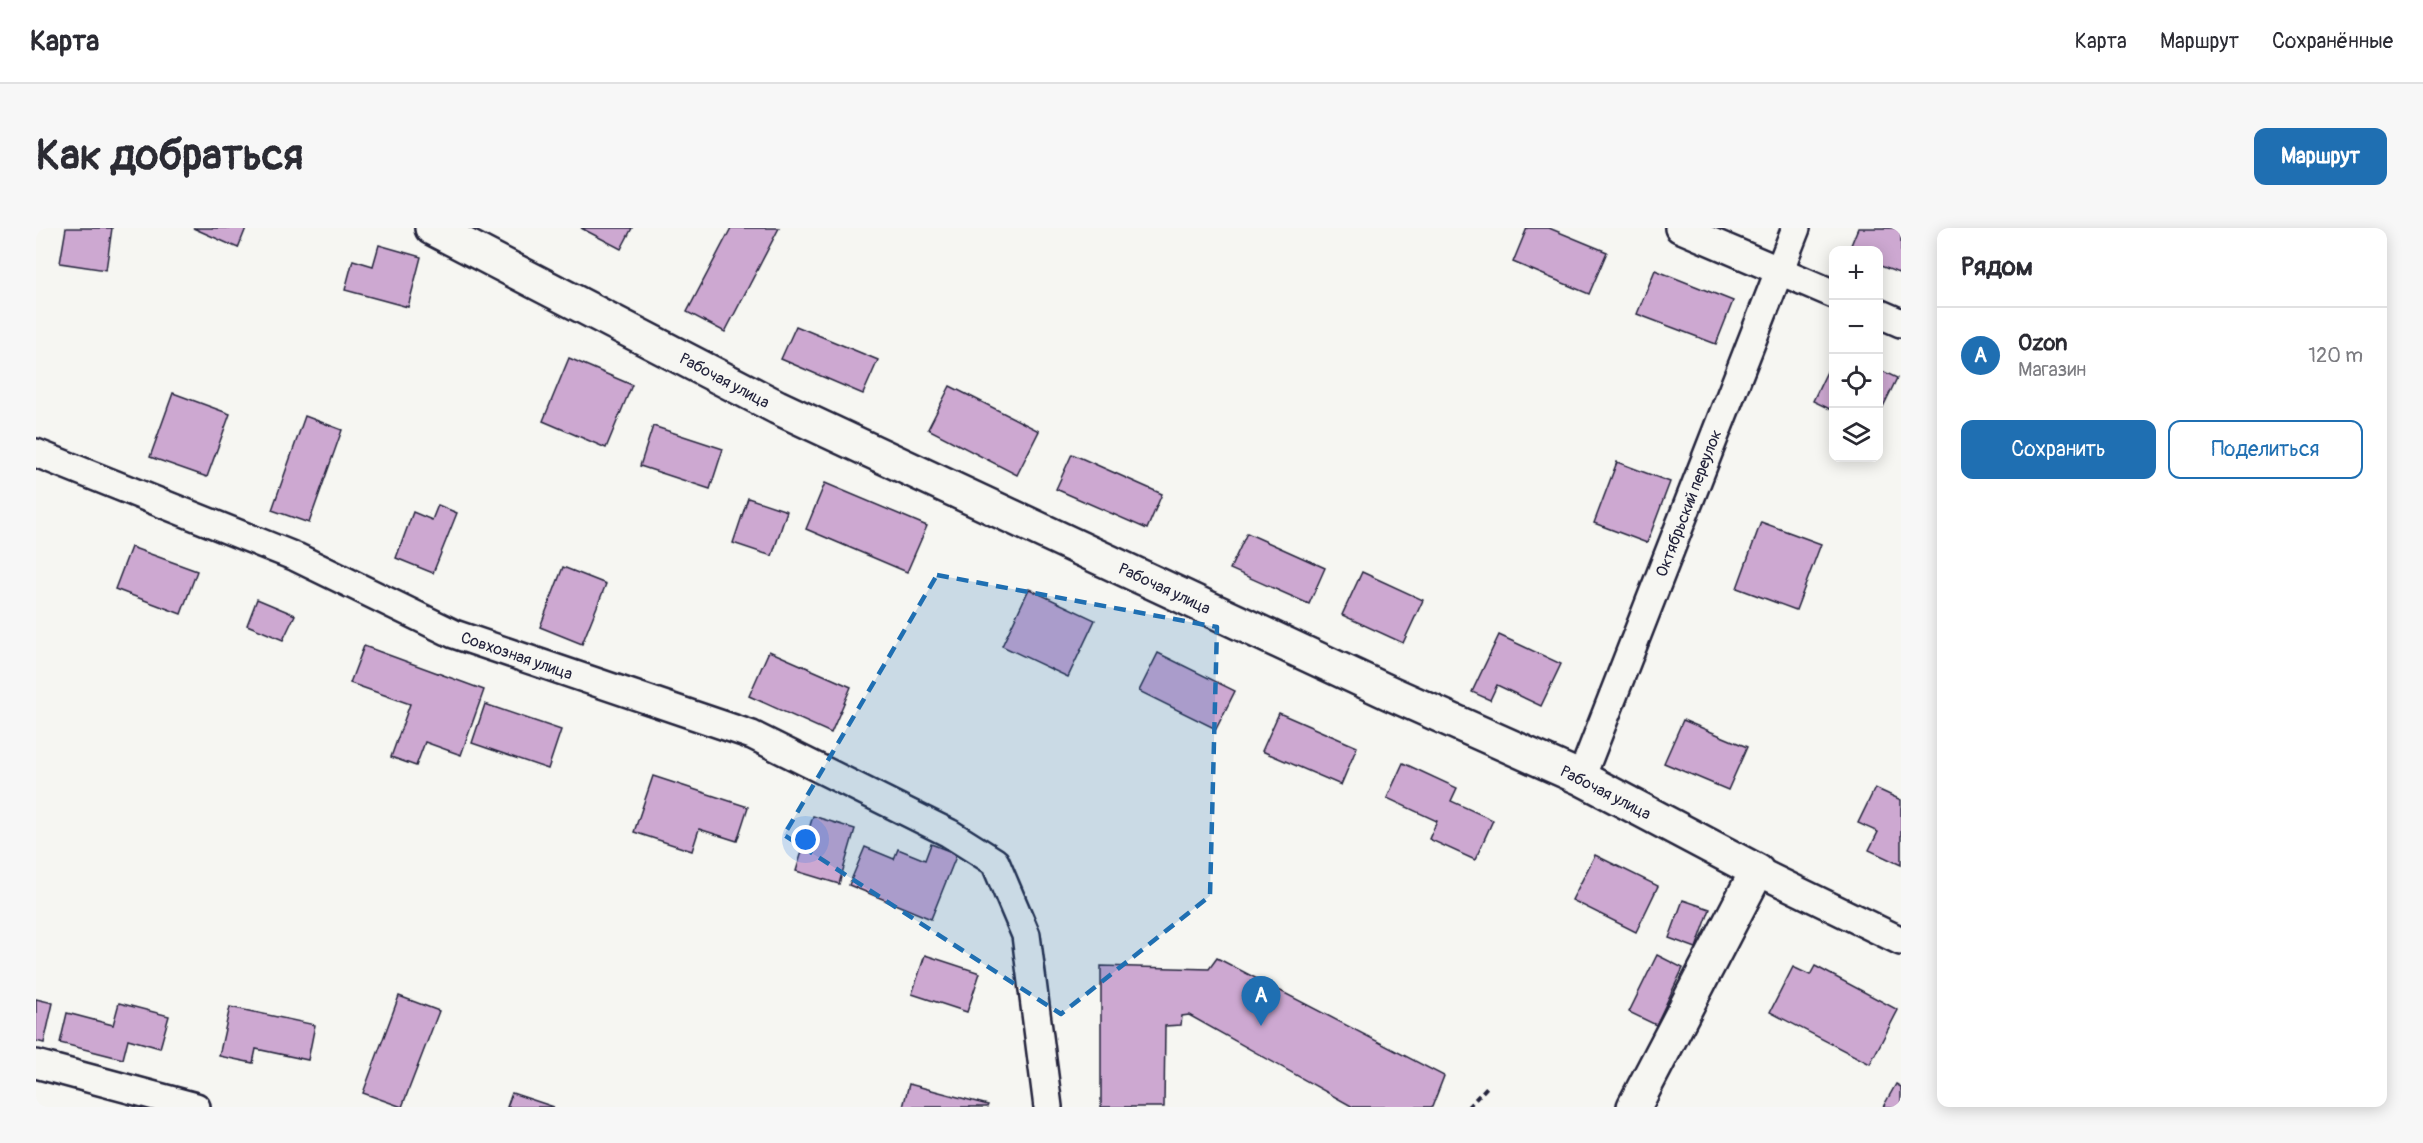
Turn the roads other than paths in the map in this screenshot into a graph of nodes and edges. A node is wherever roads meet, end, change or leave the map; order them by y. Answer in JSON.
{"nodes":[{"id":1,"x":432,"y":228,"type":"edge"},
{"id":2,"x":1679,"y":228,"type":"edge"},
{"id":3,"x":1796,"y":228,"type":"edge"},
{"id":4,"x":1779,"y":270,"type":"junction"},
{"id":5,"x":1829,"y":292,"type":"edge"},
{"id":6,"x":1883,"y":316,"type":"edge"},
{"id":7,"x":1901,"y":323,"type":"edge"},
{"id":8,"x":36,"y":453,"type":"edge"},
{"id":9,"x":1581,"y":778,"type":"junction"},
{"id":10,"x":1757,"y":871,"type":"junction"},
{"id":11,"x":1901,"y":941,"type":"edge"},
{"id":12,"x":36,"y":1064,"type":"edge"},
{"id":13,"x":196,"y":1107,"type":"edge"},
{"id":14,"x":1048,"y":1107,"type":"edge"},
{"id":15,"x":1634,"y":1107,"type":"edge"}],
"edges":[{"from":1,"to":9,"type":"street","name":"Рабочая улица"},
{"from":2,"to":4,"type":"street"},
{"from":3,"to":4,"type":"street","name":"Октябрьский переулок"},
{"from":4,"to":5,"type":"street"},
{"from":4,"to":9,"type":"street","name":"Октябрьский переулок"},
{"from":6,"to":7,"type":"street"},
{"from":8,"to":14,"type":"street","name":"Совхозная улица"},
{"from":9,"to":10,"type":"street","name":"Рабочая улица"},
{"from":10,"to":11,"type":"street","name":"Рабочая улица"},
{"from":10,"to":15,"type":"street"},
{"from":12,"to":13,"type":"street"}]}
